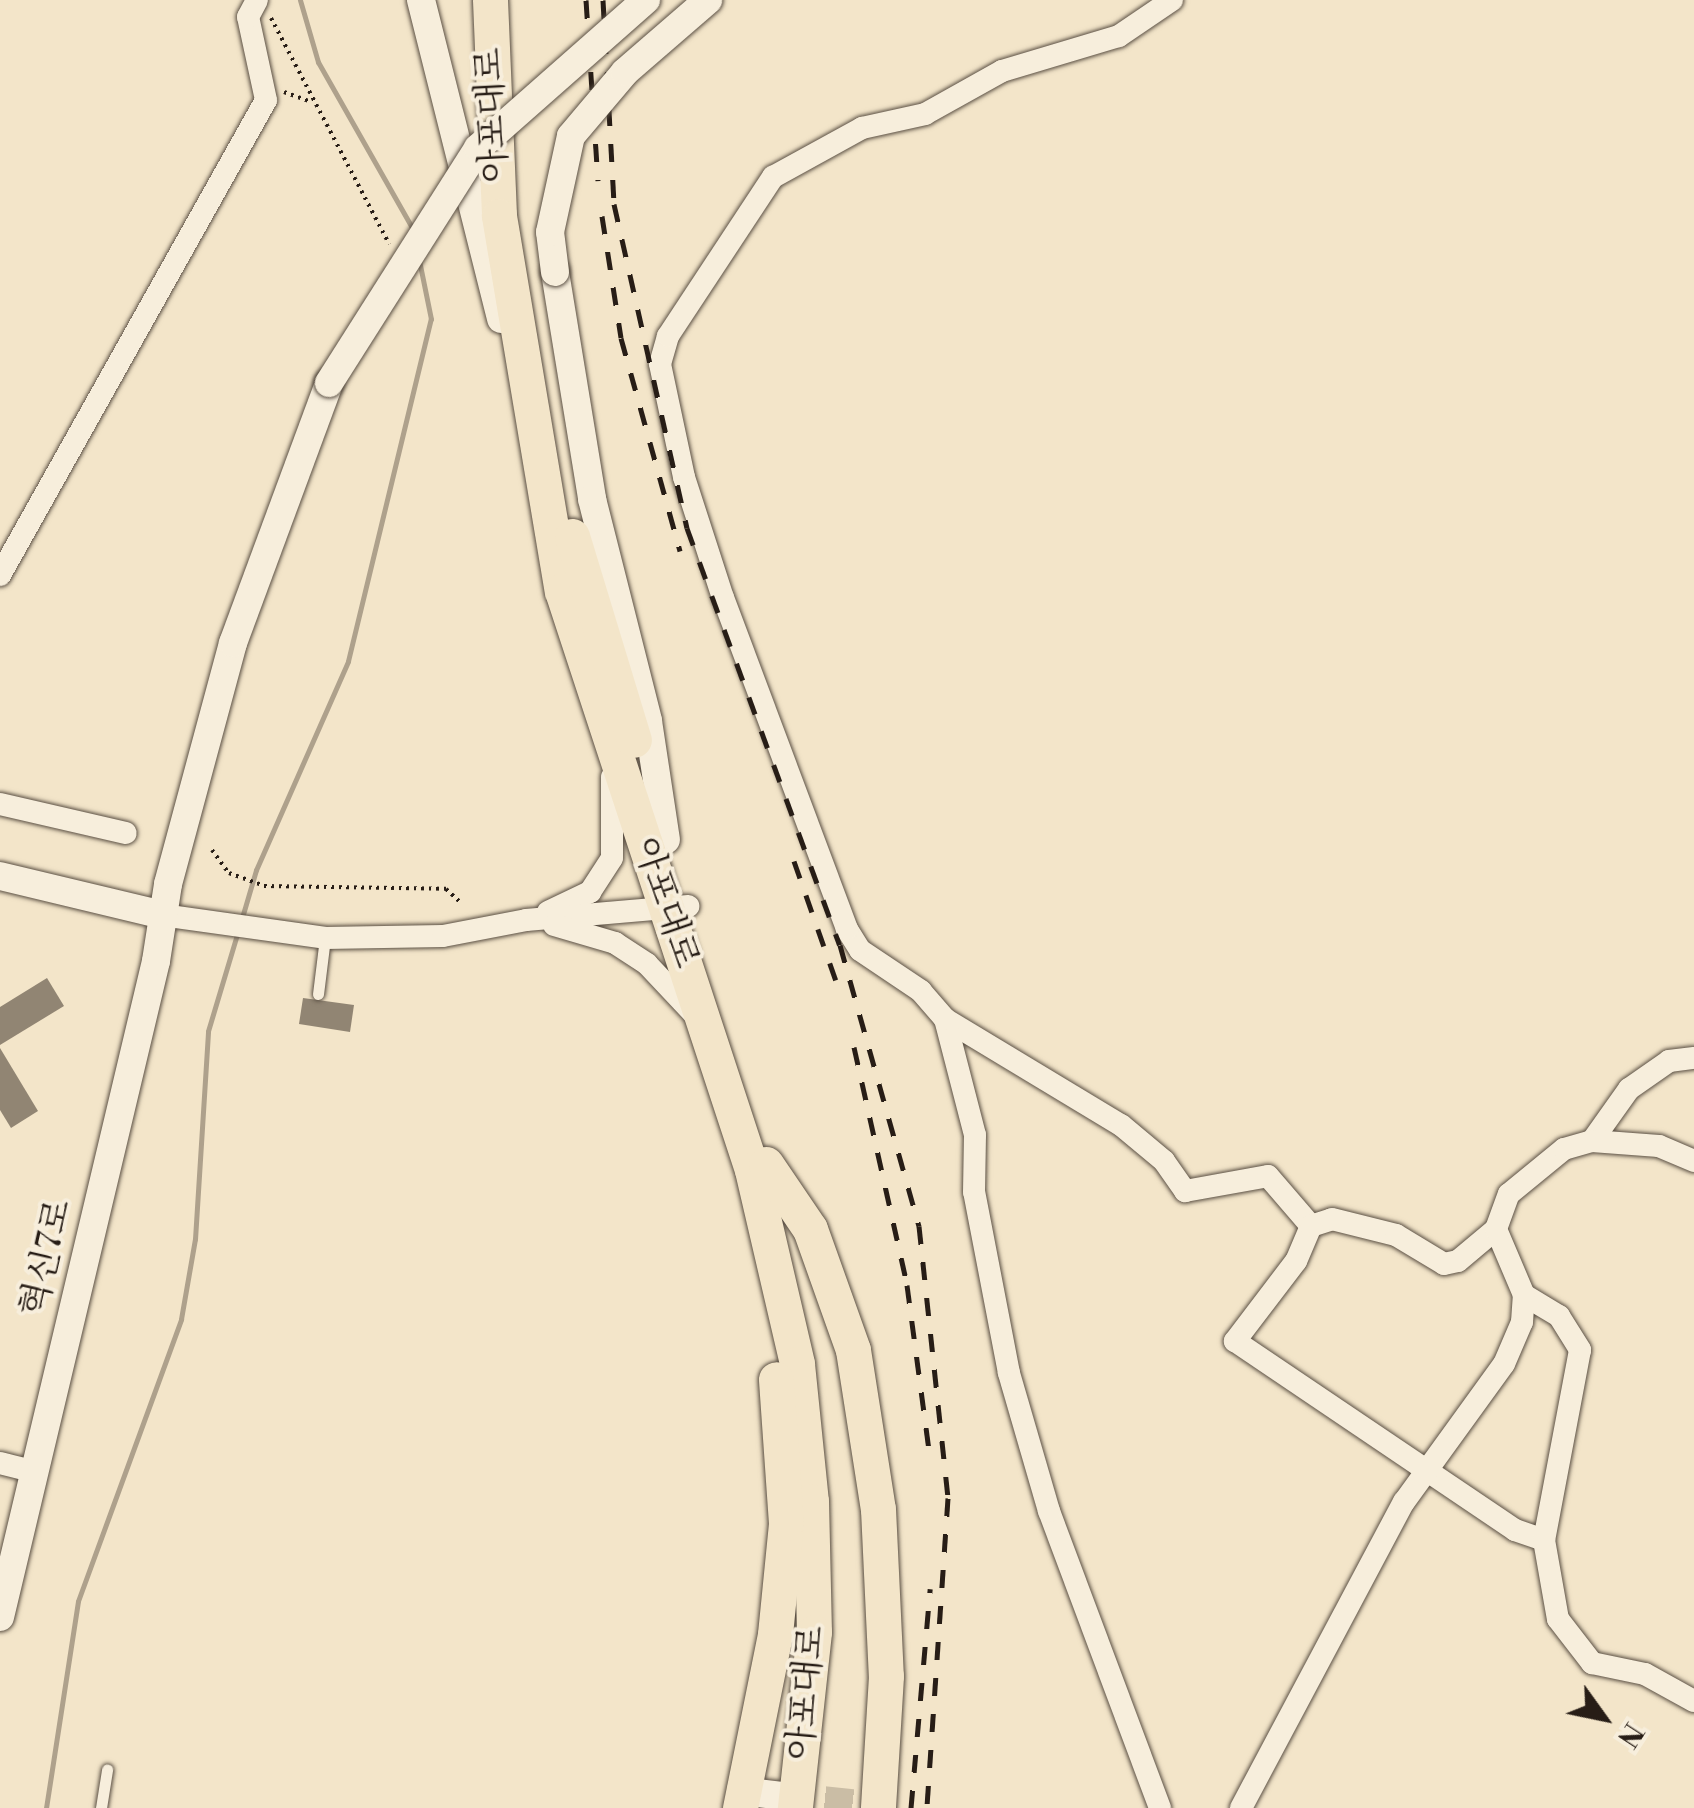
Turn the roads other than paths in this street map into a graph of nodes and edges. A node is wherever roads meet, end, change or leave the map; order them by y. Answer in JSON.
{"nodes":[{"id":1,"x":421,"y":0,"type":"edge"},
{"id":2,"x":490,"y":0,"type":"edge"},
{"id":3,"x":512,"y":0,"type":"edge"},
{"id":4,"x":646,"y":0,"type":"edge"},
{"id":5,"x":708,"y":0,"type":"edge"},
{"id":6,"x":1172,"y":0,"type":"edge"},
{"id":7,"x":255,"y":5,"type":"edge"},
{"id":8,"x":543,"y":503,"type":"junction"},
{"id":9,"x":0,"y":574,"type":"edge"},
{"id":10,"x":608,"y":738,"type":"junction"},
{"id":11,"x":0,"y":804,"type":"edge"},
{"id":12,"x":126,"y":833,"type":"dead end"},
{"id":13,"x":666,"y":840,"type":"junction"},
{"id":14,"x":0,"y":876,"type":"edge"},
{"id":15,"x":677,"y":907,"type":"junction"},
{"id":16,"x":162,"y":914,"type":"junction"},
{"id":17,"x":526,"y":920,"type":"junction"},
{"id":18,"x":325,"y":938,"type":"junction"},
{"id":19,"x":318,"y":994,"type":"dead end"},
{"id":20,"x":945,"y":1018,"type":"junction"},
{"id":21,"x":708,"y":1033,"type":"junction"},
{"id":22,"x":1694,"y":1058,"type":"edge"},
{"id":23,"x":1592,"y":1140,"type":"junction"},
{"id":24,"x":1694,"y":1161,"type":"edge"},
{"id":25,"x":759,"y":1167,"type":"junction"},
{"id":26,"x":1311,"y":1226,"type":"junction"},
{"id":27,"x":1496,"y":1229,"type":"junction"},
{"id":28,"x":1524,"y":1295,"type":"junction"},
{"id":29,"x":0,"y":1463,"type":"edge"},
{"id":30,"x":1427,"y":1468,"type":"junction"},
{"id":31,"x":35,"y":1472,"type":"junction"},
{"id":32,"x":1544,"y":1540,"type":"junction"},
{"id":33,"x":0,"y":1618,"type":"edge"},
{"id":34,"x":1694,"y":1702,"type":"edge"},
{"id":35,"x":106,"y":1769,"type":"dead end"},
{"id":36,"x":740,"y":1800,"type":"edge"},
{"id":37,"x":797,"y":1804,"type":"edge"},
{"id":38,"x":872,"y":1806,"type":"edge"},
{"id":39,"x":101,"y":1808,"type":"edge"},
{"id":40,"x":891,"y":1808,"type":"edge"},
{"id":41,"x":1160,"y":1808,"type":"edge"},
{"id":42,"x":1241,"y":1808,"type":"edge"}],
"edges":[{"from":1,"to":8,"type":"street"},
{"from":2,"to":8,"type":"main road","name":"아포대로"},
{"from":3,"to":13,"type":"main road","name":"아포대로"},
{"from":4,"to":16,"type":"street","name":"혁신7로","bridge":true},
{"from":5,"to":13,"type":"street","bridge":true},
{"from":6,"to":20,"type":"street"},
{"from":7,"to":9,"type":"street"},
{"from":8,"to":10,"type":"main road","name":"아포대로"},
{"from":10,"to":15,"type":"main road","name":"아포대로"},
{"from":10,"to":17,"type":"street"},
{"from":11,"to":12,"type":"street"},
{"from":13,"to":15,"type":"main road","name":"아포대로"},
{"from":14,"to":16,"type":"street"},
{"from":15,"to":17,"type":"street"},
{"from":15,"to":21,"type":"main road","name":"아포대로"},
{"from":15,"to":25,"type":"main road","name":"아포대로"},
{"from":16,"to":18,"type":"street"},
{"from":16,"to":31,"type":"street","name":"혁신7로"},
{"from":17,"to":18,"type":"street"},
{"from":17,"to":21,"type":"street"},
{"from":18,"to":19,"type":"lane"},
{"from":20,"to":26,"type":"street"},
{"from":20,"to":41,"type":"street"},
{"from":21,"to":25,"type":"main road","name":"아포대로"},
{"from":22,"to":23,"type":"street"},
{"from":23,"to":24,"type":"street"},
{"from":23,"to":27,"type":"street"},
{"from":25,"to":36,"type":"main road"},
{"from":25,"to":37,"type":"main road","name":"아포대로"},
{"from":25,"to":38,"type":"main road"},
{"from":26,"to":27,"type":"street"},
{"from":26,"to":30,"type":"street"},
{"from":27,"to":28,"type":"street"},
{"from":28,"to":30,"type":"street"},
{"from":28,"to":32,"type":"street"},
{"from":29,"to":31,"type":"street"},
{"from":30,"to":32,"type":"street"},
{"from":30,"to":42,"type":"street"},
{"from":31,"to":33,"type":"street","name":"혁신7로"},
{"from":32,"to":34,"type":"street"},
{"from":35,"to":39,"type":"lane"},
{"from":36,"to":37,"type":"street"},
{"from":38,"to":40,"type":"street"}]}
